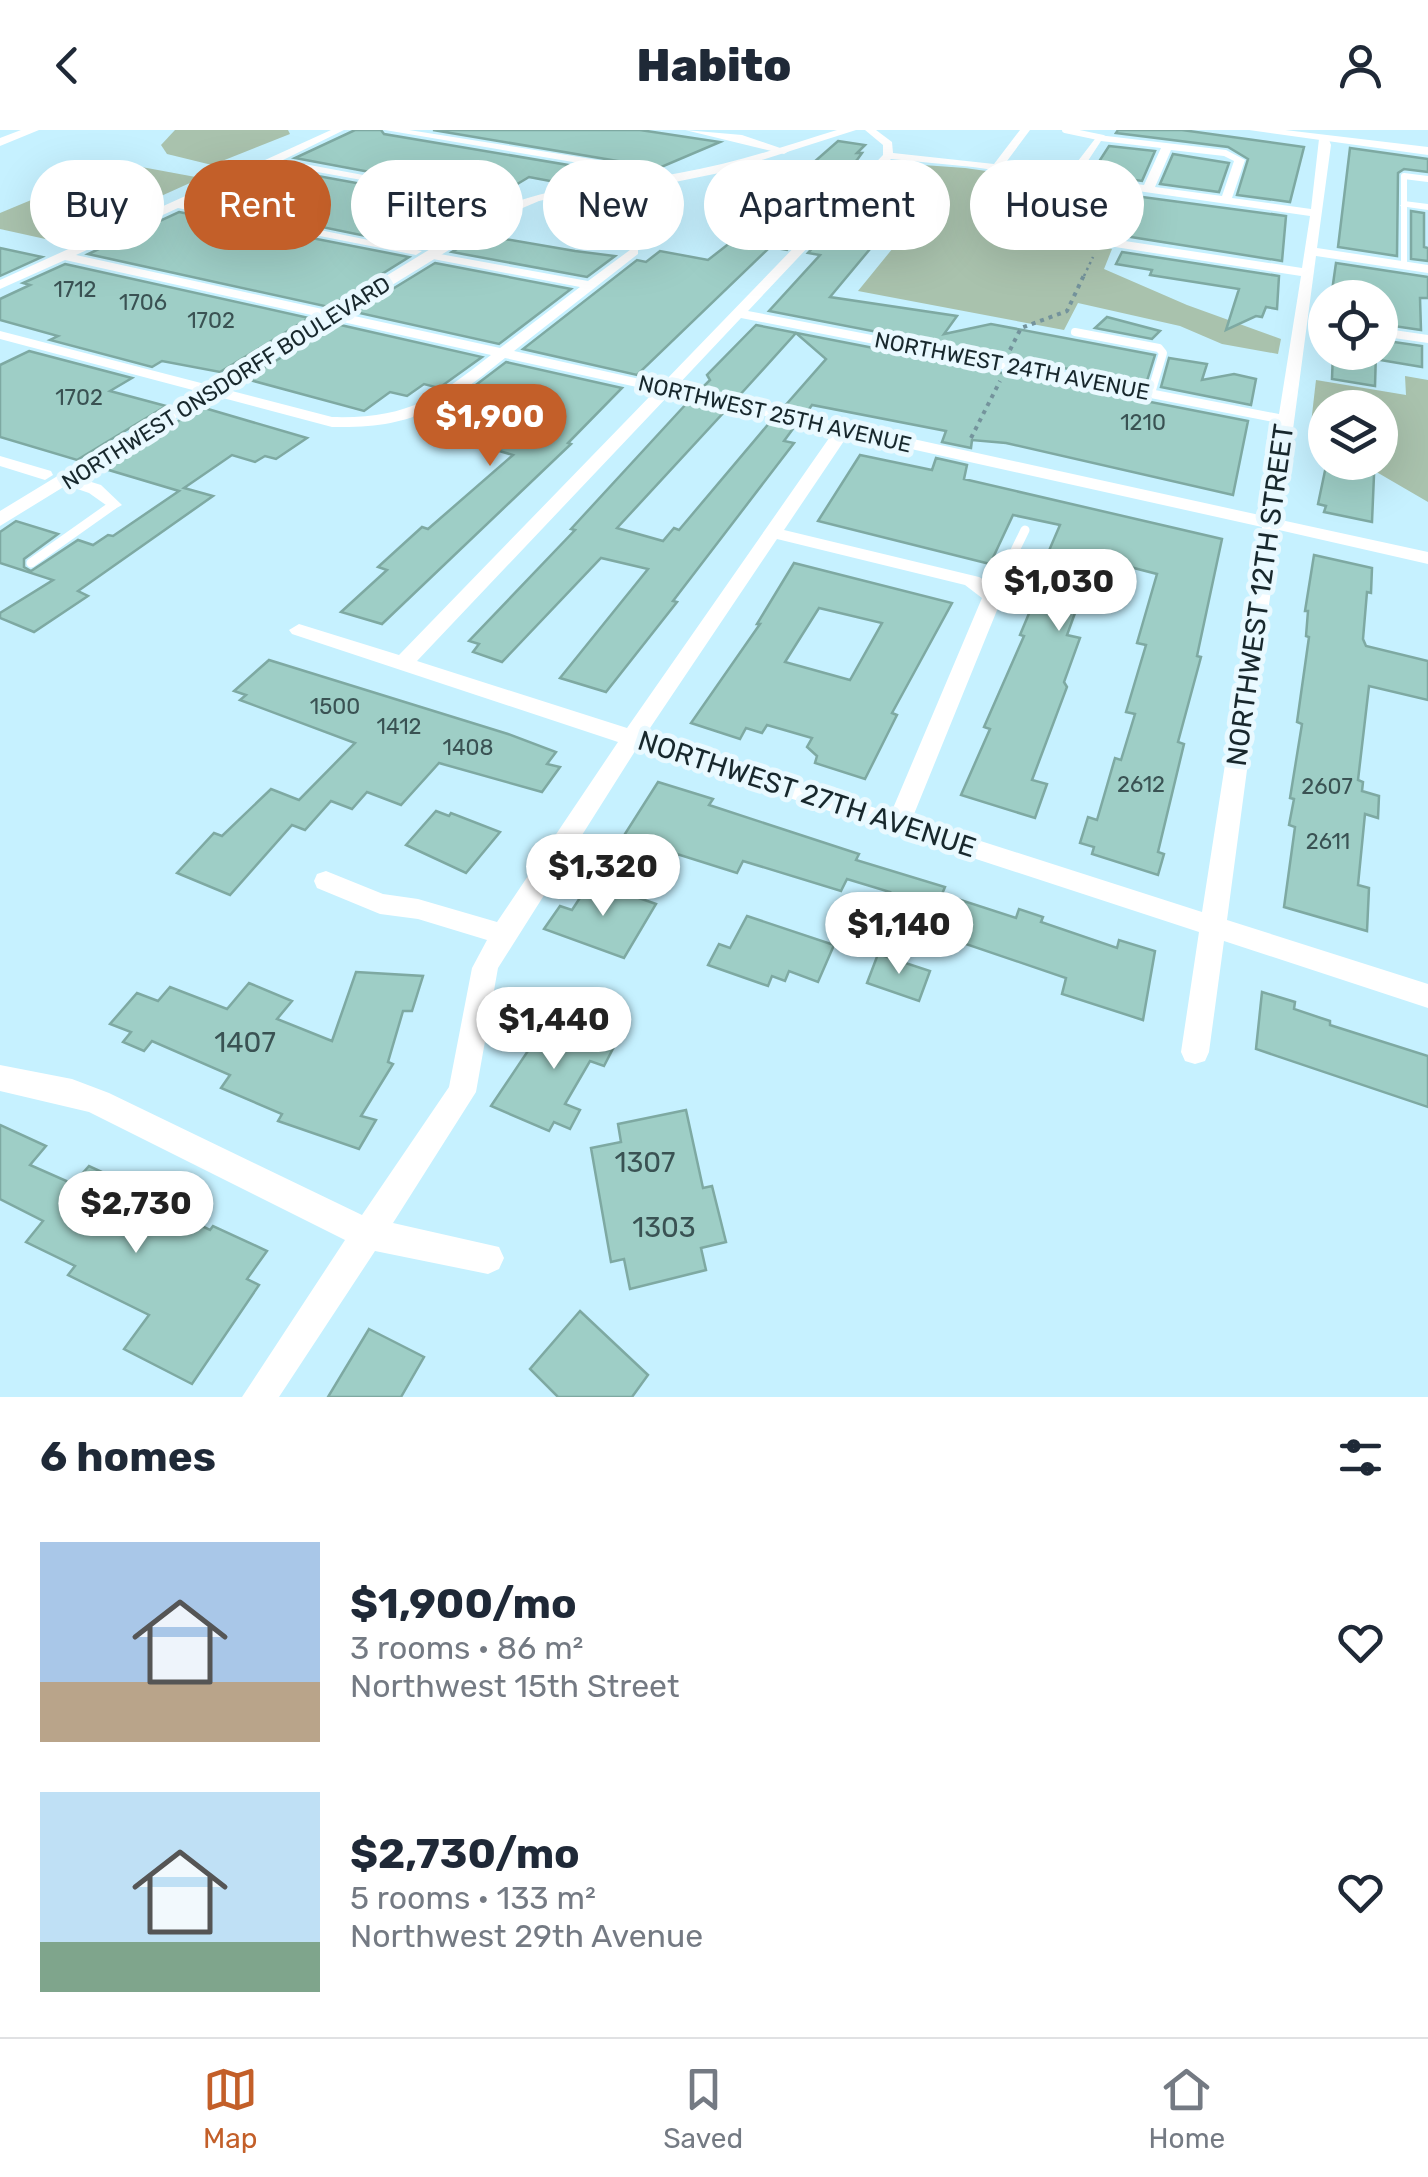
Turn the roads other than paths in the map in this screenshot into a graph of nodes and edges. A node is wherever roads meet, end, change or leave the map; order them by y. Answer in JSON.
{"nodes":[{"id":1,"x":33,"y":130,"type":"edge"},
{"id":2,"x":339,"y":130,"type":"edge"},
{"id":3,"x":390,"y":130,"type":"edge"},
{"id":4,"x":690,"y":130,"type":"edge"},
{"id":5,"x":849,"y":130,"type":"edge"},
{"id":6,"x":870,"y":130,"type":"edge"},
{"id":7,"x":1024,"y":130,"type":"edge"},
{"id":8,"x":1065,"y":130,"type":"edge"},
{"id":9,"x":1255,"y":130,"type":"edge"},
{"id":10,"x":1322,"y":133,"type":"edge"},
{"id":11,"x":1102,"y":138,"type":"junction"},
{"id":12,"x":0,"y":142,"type":"edge"},
{"id":13,"x":1167,"y":146,"type":"junction"},
{"id":14,"x":779,"y":149,"type":"junction"},
{"id":15,"x":1428,"y":151,"type":"edge"},
{"id":16,"x":888,"y":156,"type":"junction"},
{"id":17,"x":274,"y":160,"type":"edge"},
{"id":18,"x":585,"y":160,"type":"edge"},
{"id":19,"x":884,"y":160,"type":"edge"},
{"id":20,"x":1002,"y":160,"type":"edge"},
{"id":21,"x":1082,"y":160,"type":"edge"},
{"id":22,"x":970,"y":164,"type":"edge"},
{"id":23,"x":684,"y":175,"type":"edge"},
{"id":24,"x":1428,"y":179,"type":"edge"},
{"id":25,"x":1144,"y":187,"type":"edge"},
{"id":26,"x":1148,"y":188,"type":"junction"},
{"id":27,"x":1226,"y":200,"type":"junction"},
{"id":28,"x":184,"y":201,"type":"edge"},
{"id":29,"x":177,"y":204,"type":"junction"},
{"id":30,"x":1404,"y":204,"type":"junction"},
{"id":31,"x":1428,"y":207,"type":"edge"},
{"id":32,"x":1316,"y":212,"type":"junction"},
{"id":33,"x":1144,"y":247,"type":"edge"},
{"id":34,"x":429,"y":250,"type":"edge"},
{"id":35,"x":798,"y":250,"type":"edge"},
{"id":36,"x":634,"y":251,"type":"dead end"},
{"id":37,"x":1311,"y":251,"type":"junction"},
{"id":38,"x":424,"y":253,"type":"junction"},
{"id":39,"x":63,"y":256,"type":"junction"},
{"id":40,"x":1404,"y":265,"type":"junction"},
{"id":41,"x":1428,"y":268,"type":"edge"},
{"id":42,"x":1308,"y":273,"type":"junction"},
{"id":43,"x":0,"y":285,"type":"edge"},
{"id":44,"x":590,"y":286,"type":"junction"},
{"id":45,"x":738,"y":313,"type":"junction"},
{"id":46,"x":324,"y":314,"type":"junction"},
{"id":47,"x":1075,"y":332,"type":"dead end"},
{"id":48,"x":1398,"y":335,"type":"edge"},
{"id":49,"x":0,"y":336,"type":"edge"},
{"id":50,"x":1428,"y":340,"type":"edge"},
{"id":51,"x":502,"y":354,"type":"junction"},
{"id":52,"x":193,"y":386,"type":"junction"},
{"id":53,"x":664,"y":390,"type":"junction"},
{"id":54,"x":211,"y":391,"type":"junction"},
{"id":55,"x":1151,"y":393,"type":"junction"},
{"id":56,"x":1286,"y":420,"type":"junction"},
{"id":57,"x":844,"y":430,"type":"junction"},
{"id":58,"x":0,"y":461,"type":"edge"},
{"id":59,"x":45,"y":474,"type":"junction"},
{"id":60,"x":69,"y":480,"type":"junction"},
{"id":61,"x":0,"y":502,"type":"edge"},
{"id":62,"x":113,"y":506,"type":"joint"},
{"id":63,"x":0,"y":520,"type":"edge"},
{"id":64,"x":1271,"y":524,"type":"junction"},
{"id":65,"x":1025,"y":530,"type":"dead end"},
{"id":66,"x":773,"y":533,"type":"junction"},
{"id":67,"x":1428,"y":558,"type":"edge"},
{"id":68,"x":30,"y":562,"type":"dead end"},
{"id":69,"x":992,"y":598,"type":"junction"},
{"id":70,"x":300,"y":630,"type":"dead end"},
{"id":71,"x":403,"y":664,"type":"junction"},
{"id":72,"x":632,"y":738,"type":"junction"},
{"id":73,"x":898,"y":824,"type":"junction"},
{"id":74,"x":326,"y":881,"type":"dead end"},
{"id":75,"x":1212,"y":926,"type":"junction"},
{"id":76,"x":504,"y":934,"type":"junction"},
{"id":77,"x":1428,"y":996,"type":"edge"},
{"id":78,"x":1195,"y":1052,"type":"dead end"},
{"id":79,"x":0,"y":1078,"type":"edge"},
{"id":80,"x":366,"y":1233,"type":"junction"},
{"id":81,"x":488,"y":1258,"type":"dead end"},
{"id":82,"x":260,"y":1397,"type":"edge"}],
"edges":[{"from":1,"to":12,"type":"street"},
{"from":2,"to":17,"type":"street"},
{"from":3,"to":18,"type":"street"},
{"from":4,"to":14,"type":"street"},
{"from":5,"to":14,"type":"street","name":"NORTHWEST ONSDORFF BOULEVARD"},
{"from":6,"to":16,"type":"street"},
{"from":7,"to":20,"type":"street"},
{"from":8,"to":11,"type":"lane"},
{"from":9,"to":10,"type":"street"},
{"from":10,"to":15,"type":"street"},
{"from":10,"to":32,"type":"street","name":"NORTHWEST 12TH STREET"},
{"from":11,"to":13,"type":"street"},
{"from":11,"to":21,"type":"street"},
{"from":13,"to":26,"type":"street"},
{"from":13,"to":27,"type":"street"},
{"from":14,"to":23,"type":"street","name":"NORTHWEST ONSDORFF BOULEVARD"},
{"from":16,"to":19,"type":"street"},
{"from":16,"to":22,"type":"street"},
{"from":24,"to":30,"type":"lane"},
{"from":25,"to":26,"type":"street"},
{"from":26,"to":27,"type":"street"},
{"from":27,"to":32,"type":"street"},
{"from":28,"to":29,"type":"street"},
{"from":29,"to":38,"type":"street"},
{"from":29,"to":39,"type":"street"},
{"from":30,"to":31,"type":"street"},
{"from":30,"to":40,"type":"lane"},
{"from":32,"to":37,"type":"street","name":"NORTHWEST 12TH STREET"},
{"from":33,"to":42,"type":"street"},
{"from":34,"to":38,"type":"street","name":"NORTHWEST ONSDORFF BOULEVARD"},
{"from":35,"to":45,"type":"street"},
{"from":36,"to":44,"type":"street"},
{"from":37,"to":40,"type":"street"},
{"from":37,"to":42,"type":"street","name":"NORTHWEST 12TH STREET"},
{"from":38,"to":44,"type":"street"},
{"from":38,"to":46,"type":"street","name":"NORTHWEST ONSDORFF BOULEVARD"},
{"from":39,"to":43,"type":"street"},
{"from":39,"to":46,"type":"street","name":"NORTHWEST 25TH AVENUE"},
{"from":40,"to":41,"type":"street"},
{"from":42,"to":56,"type":"street","name":"NORTHWEST 12TH STREET"},
{"from":44,"to":51,"type":"street"},
{"from":45,"to":53,"type":"street"},
{"from":45,"to":55,"type":"street","name":"NORTHWEST 24TH AVENUE"},
{"from":46,"to":51,"type":"street","name":"NORTHWEST 25TH AVENUE"},
{"from":46,"to":52,"type":"street","name":"NORTHWEST ONSDORFF BOULEVARD"},
{"from":46,"to":54,"type":"street","name":"NORTHWEST ONSDORFF BOULEVARD"},
{"from":47,"to":55,"type":"lane"},
{"from":48,"to":50,"type":"street"},
{"from":49,"to":52,"type":"street"},
{"from":51,"to":53,"type":"street","name":"NORTHWEST 25TH AVENUE"},
{"from":51,"to":54,"type":"street"},
{"from":52,"to":54,"type":"street"},
{"from":52,"to":59,"type":"street","name":"NORTHWEST ONSDORFF BOULEVARD"},
{"from":53,"to":57,"type":"street","name":"NORTHWEST 25TH AVENUE"},
{"from":53,"to":71,"type":"street"},
{"from":54,"to":60,"type":"street","name":"NORTHWEST ONSDORFF BOULEVARD"},
{"from":55,"to":56,"type":"street","name":"NORTHWEST 24TH AVENUE"},
{"from":56,"to":64,"type":"street","name":"NORTHWEST 12TH STREET"},
{"from":57,"to":64,"type":"street","name":"NORTHWEST 25TH AVENUE"},
{"from":57,"to":66,"type":"street"},
{"from":58,"to":59,"type":"street"},
{"from":59,"to":61,"type":"street","name":"NORTHWEST ONSDORFF BOULEVARD"},
{"from":60,"to":62,"type":"street"},
{"from":60,"to":63,"type":"street","name":"NORTHWEST ONSDORFF BOULEVARD"},
{"from":62,"to":68,"type":"lane"},
{"from":64,"to":67,"type":"street","name":"NORTHWEST 25TH AVENUE"},
{"from":64,"to":75,"type":"street","name":"NORTHWEST 12TH STREET"},
{"from":65,"to":69,"type":"lane"},
{"from":66,"to":69,"type":"street"},
{"from":66,"to":72,"type":"street"},
{"from":69,"to":73,"type":"street"},
{"from":70,"to":71,"type":"street","name":"NORTHWEST 27TH AVENUE"},
{"from":71,"to":72,"type":"street","name":"NORTHWEST 27TH AVENUE"},
{"from":72,"to":73,"type":"street","name":"NORTHWEST 27TH AVENUE"},
{"from":72,"to":76,"type":"street"},
{"from":73,"to":75,"type":"street","name":"NORTHWEST 27TH AVENUE"},
{"from":74,"to":76,"type":"street"},
{"from":75,"to":77,"type":"street","name":"NORTHWEST 27TH AVENUE"},
{"from":75,"to":78,"type":"street","name":"NORTHWEST 12TH STREET"},
{"from":76,"to":80,"type":"street"},
{"from":79,"to":80,"type":"street"},
{"from":80,"to":81,"type":"street"},
{"from":80,"to":82,"type":"street"}]}
